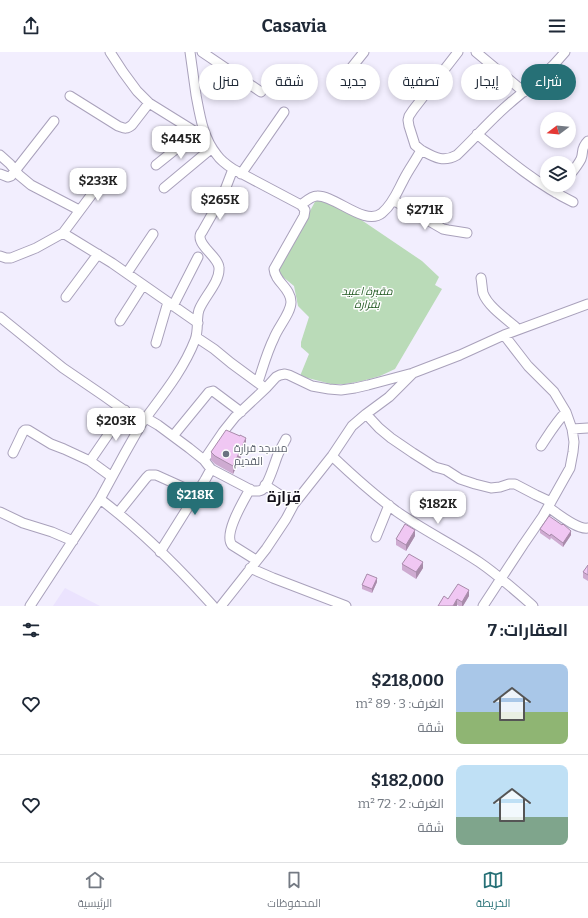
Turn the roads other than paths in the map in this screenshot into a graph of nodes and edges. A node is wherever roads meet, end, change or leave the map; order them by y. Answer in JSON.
{"nodes":[{"id":1,"x":110,"y":52,"type":"edge"},
{"id":2,"x":190,"y":52,"type":"edge"},
{"id":3,"x":202,"y":52,"type":"edge"},
{"id":4,"x":364,"y":52,"type":"edge"},
{"id":5,"x":458,"y":52,"type":"edge"},
{"id":6,"x":476,"y":52,"type":"edge"},
{"id":7,"x":565,"y":52,"type":"edge"},
{"id":8,"x":354,"y":64,"type":"edge"},
{"id":9,"x":554,"y":64,"type":"edge"},
{"id":10,"x":521,"y":90,"type":"edge"},
{"id":11,"x":261,"y":92,"type":"dead end"},
{"id":12,"x":521,"y":94,"type":"edge"},
{"id":13,"x":70,"y":96,"type":"dead end"},
{"id":14,"x":149,"y":103,"type":"junction"},
{"id":15,"x":284,"y":112,"type":"dead end"},
{"id":16,"x":54,"y":122,"type":"dead end"},
{"id":17,"x":196,"y":133,"type":"junction"},
{"id":18,"x":477,"y":134,"type":"junction"},
{"id":19,"x":207,"y":140,"type":"junction"},
{"id":20,"x":588,"y":141,"type":"edge"},
{"id":21,"x":212,"y":148,"type":"junction"},
{"id":22,"x":421,"y":150,"type":"junction"},
{"id":23,"x":0,"y":155,"type":"edge"},
{"id":24,"x":156,"y":165,"type":"dead end"},
{"id":25,"x":576,"y":167,"type":"edge"},
{"id":26,"x":15,"y":171,"type":"junction"},
{"id":27,"x":237,"y":172,"type":"junction"},
{"id":28,"x":0,"y":174,"type":"edge"},
{"id":29,"x":101,"y":182,"type":"dead end"},
{"id":30,"x":164,"y":188,"type":"dead end"},
{"id":31,"x":556,"y":193,"type":"joint"},
{"id":32,"x":393,"y":200,"type":"junction"},
{"id":33,"x":573,"y":202,"type":"dead end"},
{"id":34,"x":301,"y":205,"type":"junction"},
{"id":35,"x":79,"y":210,"type":"junction"},
{"id":36,"x":63,"y":233,"type":"junction"},
{"id":37,"x":467,"y":233,"type":"dead end"},
{"id":38,"x":153,"y":234,"type":"dead end"},
{"id":39,"x":98,"y":254,"type":"junction"},
{"id":40,"x":0,"y":256,"type":"edge"},
{"id":41,"x":198,"y":257,"type":"dead end"},
{"id":42,"x":127,"y":273,"type":"junction"},
{"id":43,"x":481,"y":278,"type":"dead end"},
{"id":44,"x":144,"y":285,"type":"junction"},
{"id":45,"x":66,"y":297,"type":"dead end"},
{"id":46,"x":171,"y":304,"type":"junction"},
{"id":47,"x":588,"y":304,"type":"edge"},
{"id":48,"x":0,"y":317,"type":"edge"},
{"id":49,"x":120,"y":321,"type":"dead end"},
{"id":50,"x":198,"y":323,"type":"junction"},
{"id":51,"x":518,"y":329,"type":"junction"},
{"id":52,"x":504,"y":335,"type":"junction"},
{"id":53,"x":196,"y":337,"type":"junction"},
{"id":54,"x":156,"y":343,"type":"dead end"},
{"id":55,"x":413,"y":373,"type":"junction"},
{"id":56,"x":258,"y":382,"type":"junction"},
{"id":57,"x":266,"y":388,"type":"junction"},
{"id":58,"x":125,"y":410,"type":"junction"},
{"id":59,"x":241,"y":412,"type":"junction"},
{"id":60,"x":566,"y":412,"type":"junction"},
{"id":61,"x":366,"y":414,"type":"junction"},
{"id":62,"x":144,"y":420,"type":"junction"},
{"id":63,"x":588,"y":428,"type":"edge"},
{"id":64,"x":572,"y":429,"type":"junction"},
{"id":65,"x":173,"y":436,"type":"junction"},
{"id":66,"x":286,"y":439,"type":"dead end"},
{"id":67,"x":541,"y":446,"type":"dead end"},
{"id":68,"x":13,"y":453,"type":"dead end"},
{"id":69,"x":332,"y":456,"type":"junction"},
{"id":70,"x":204,"y":460,"type":"junction"},
{"id":71,"x":90,"y":462,"type":"junction"},
{"id":72,"x":211,"y":469,"type":"junction"},
{"id":73,"x":112,"y":476,"type":"junction"},
{"id":74,"x":265,"y":485,"type":"junction"},
{"id":75,"x":250,"y":489,"type":"junction"},
{"id":76,"x":196,"y":493,"type":"junction"},
{"id":77,"x":100,"y":499,"type":"junction"},
{"id":78,"x":294,"y":504,"type":"junction"},
{"id":79,"x":550,"y":504,"type":"junction"},
{"id":80,"x":389,"y":505,"type":"junction"},
{"id":81,"x":0,"y":512,"type":"edge"},
{"id":82,"x":118,"y":514,"type":"junction"},
{"id":83,"x":588,"y":528,"type":"edge"},
{"id":84,"x":376,"y":537,"type":"dead end"},
{"id":85,"x":73,"y":541,"type":"junction"},
{"id":86,"x":160,"y":552,"type":"junction"},
{"id":87,"x":253,"y":564,"type":"junction"},
{"id":88,"x":501,"y":578,"type":"junction"},
{"id":89,"x":30,"y":606,"type":"edge"},
{"id":90,"x":213,"y":606,"type":"edge"},
{"id":91,"x":221,"y":606,"type":"edge"},
{"id":92,"x":346,"y":606,"type":"edge"},
{"id":93,"x":483,"y":606,"type":"edge"},
{"id":94,"x":533,"y":606,"type":"edge"}],
"edges":[{"from":1,"to":14,"type":"street"},
{"from":2,"to":19,"type":"street"},
{"from":3,"to":11,"type":"street"},
{"from":4,"to":8,"type":"street"},
{"from":5,"to":22,"type":"street"},
{"from":6,"to":10,"type":"street"},
{"from":7,"to":9,"type":"street"},
{"from":12,"to":18,"type":"street"},
{"from":13,"to":14,"type":"street"},
{"from":14,"to":17,"type":"street"},
{"from":15,"to":27,"type":"street"},
{"from":16,"to":26,"type":"street"},
{"from":17,"to":19,"type":"street"},
{"from":17,"to":24,"type":"street"},
{"from":18,"to":22,"type":"street"},
{"from":18,"to":31,"type":"street"},
{"from":19,"to":21,"type":"street"},
{"from":20,"to":25,"type":"street"},
{"from":21,"to":27,"type":"street"},
{"from":21,"to":30,"type":"street"},
{"from":22,"to":32,"type":"street"},
{"from":23,"to":26,"type":"street"},
{"from":26,"to":28,"type":"street"},
{"from":26,"to":35,"type":"street"},
{"from":27,"to":34,"type":"street"},
{"from":27,"to":50,"type":"street"},
{"from":29,"to":35,"type":"street"},
{"from":31,"to":33,"type":"street"},
{"from":32,"to":34,"type":"street"},
{"from":32,"to":37,"type":"street"},
{"from":34,"to":56,"type":"street"},
{"from":35,"to":36,"type":"street"},
{"from":36,"to":39,"type":"street"},
{"from":36,"to":40,"type":"street"},
{"from":38,"to":42,"type":"street"},
{"from":39,"to":42,"type":"street"},
{"from":39,"to":45,"type":"street"},
{"from":41,"to":46,"type":"street"},
{"from":42,"to":44,"type":"street"},
{"from":43,"to":51,"type":"street"},
{"from":44,"to":46,"type":"street"},
{"from":44,"to":49,"type":"street"},
{"from":46,"to":50,"type":"street"},
{"from":46,"to":54,"type":"street"},
{"from":47,"to":51,"type":"street"},
{"from":48,"to":58,"type":"street"},
{"from":50,"to":53,"type":"street"},
{"from":51,"to":52,"type":"street"},
{"from":52,"to":55,"type":"street"},
{"from":52,"to":60,"type":"street"},
{"from":53,"to":56,"type":"street"},
{"from":53,"to":62,"type":"street"},
{"from":55,"to":57,"type":"street"},
{"from":55,"to":61,"type":"street"},
{"from":56,"to":57,"type":"street"},
{"from":57,"to":59,"type":"street"},
{"from":58,"to":62,"type":"street"},
{"from":58,"to":71,"type":"street"},
{"from":59,"to":65,"type":"street"},
{"from":59,"to":70,"type":"street"},
{"from":60,"to":64,"type":"street"},
{"from":60,"to":67,"type":"street"},
{"from":61,"to":69,"type":"street"},
{"from":61,"to":79,"type":"street"},
{"from":62,"to":65,"type":"street"},
{"from":62,"to":73,"type":"street"},
{"from":63,"to":64,"type":"street"},
{"from":64,"to":79,"type":"street"},
{"from":65,"to":70,"type":"street"},
{"from":66,"to":74,"type":"street"},
{"from":68,"to":71,"type":"street"},
{"from":69,"to":78,"type":"street"},
{"from":69,"to":80,"type":"street"},
{"from":70,"to":72,"type":"street"},
{"from":71,"to":73,"type":"street"},
{"from":72,"to":75,"type":"street"},
{"from":72,"to":76,"type":"street"},
{"from":73,"to":77,"type":"street"},
{"from":74,"to":75,"type":"street"},
{"from":74,"to":78,"type":"street"},
{"from":75,"to":87,"type":"street"},
{"from":76,"to":82,"type":"street"},
{"from":76,"to":86,"type":"street"},
{"from":77,"to":82,"type":"street"},
{"from":77,"to":85,"type":"street"},
{"from":78,"to":87,"type":"street"},
{"from":79,"to":83,"type":"street"},
{"from":79,"to":88,"type":"street"},
{"from":80,"to":84,"type":"street"},
{"from":80,"to":88,"type":"street"},
{"from":81,"to":85,"type":"street"},
{"from":82,"to":86,"type":"street"},
{"from":85,"to":89,"type":"street"},
{"from":86,"to":90,"type":"street"},
{"from":87,"to":91,"type":"street"},
{"from":87,"to":92,"type":"street"},
{"from":88,"to":93,"type":"street"},
{"from":88,"to":94,"type":"street"}]}
